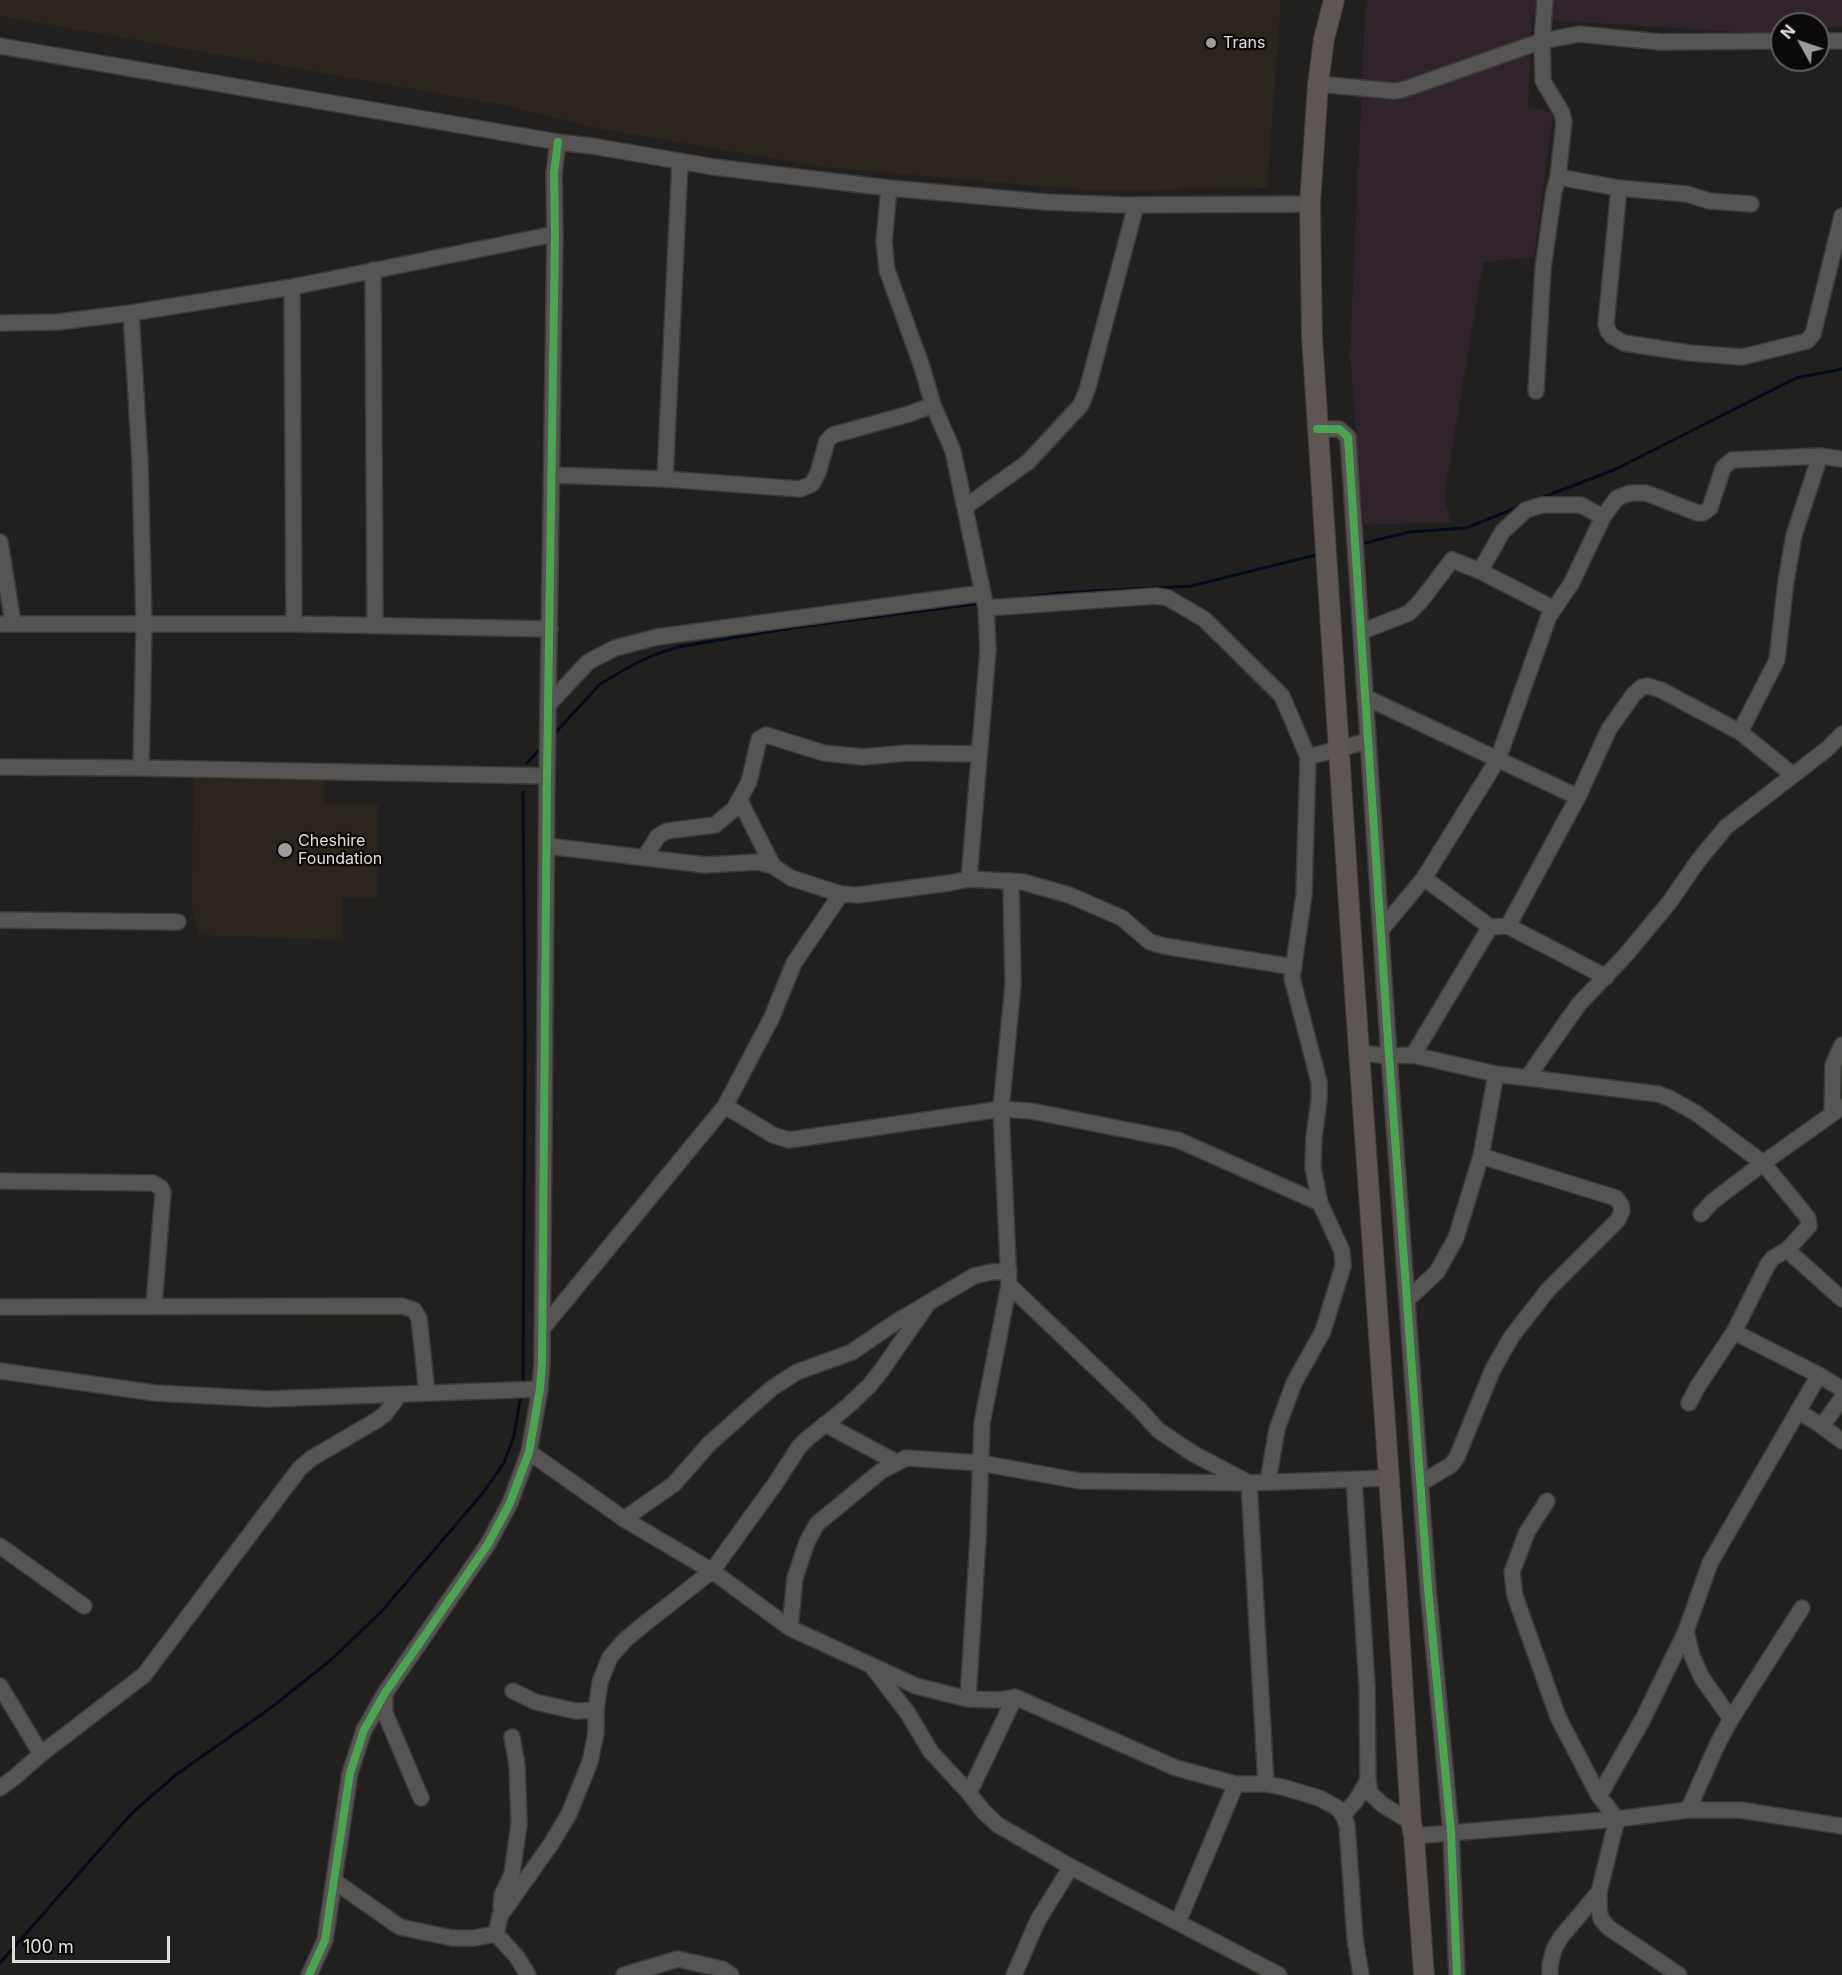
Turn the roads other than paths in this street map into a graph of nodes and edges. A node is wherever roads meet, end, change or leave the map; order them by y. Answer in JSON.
{"nodes":[{"id":1,"x":1322,"y":0,"type":"edge"},
{"id":2,"x":1334,"y":0,"type":"edge"},
{"id":3,"x":1545,"y":0,"type":"edge"},
{"id":4,"x":1324,"y":39,"type":"junction"},
{"id":5,"x":1542,"y":41,"type":"junction"},
{"id":6,"x":1770,"y":41,"type":"edge"},
{"id":7,"x":0,"y":46,"type":"edge"},
{"id":8,"x":1318,"y":84,"type":"junction"},
{"id":9,"x":558,"y":142,"type":"junction"},
{"id":10,"x":592,"y":146,"type":"junction"},
{"id":11,"x":680,"y":161,"type":"junction"},
{"id":12,"x":554,"y":173,"type":"junction"},
{"id":13,"x":1558,"y":177,"type":"junction"},
{"id":14,"x":889,"y":188,"type":"junction"},
{"id":15,"x":1619,"y":188,"type":"junction"},
{"id":16,"x":1310,"y":204,"type":"junction"},
{"id":17,"x":1751,"y":204,"type":"dead end"},
{"id":18,"x":1136,"y":205,"type":"junction"},
{"id":19,"x":1842,"y":216,"type":"edge"},
{"id":20,"x":555,"y":234,"type":"junction"},
{"id":21,"x":373,"y":270,"type":"junction"},
{"id":22,"x":292,"y":287,"type":"junction"},
{"id":23,"x":130,"y":313,"type":"junction"},
{"id":24,"x":0,"y":323,"type":"edge"},
{"id":25,"x":1536,"y":391,"type":"dead end"},
{"id":26,"x":933,"y":405,"type":"junction"},
{"id":27,"x":1317,"y":429,"type":"junction"},
{"id":28,"x":1820,"y":456,"type":"junction"},
{"id":29,"x":1842,"y":459,"type":"edge"},
{"id":30,"x":552,"y":475,"type":"junction"},
{"id":31,"x":665,"y":479,"type":"junction"},
{"id":32,"x":965,"y":507,"type":"junction"},
{"id":33,"x":1603,"y":517,"type":"junction"},
{"id":34,"x":0,"y":542,"type":"edge"},
{"id":35,"x":1480,"y":571,"type":"junction"},
{"id":36,"x":984,"y":601,"type":"junction"},
{"id":37,"x":1554,"y":609,"type":"junction"},
{"id":38,"x":6,"y":623,"type":"edge"},
{"id":39,"x":294,"y":624,"type":"junction"},
{"id":40,"x":144,"y":625,"type":"junction"},
{"id":41,"x":375,"y":626,"type":"junction"},
{"id":42,"x":550,"y":629,"type":"junction"},
{"id":43,"x":1361,"y":632,"type":"junction"},
{"id":44,"x":1365,"y":697,"type":"junction"},
{"id":45,"x":548,"y":705,"type":"junction"},
{"id":46,"x":1740,"y":732,"type":"junction"},
{"id":47,"x":1842,"y":734,"type":"edge"},
{"id":48,"x":1368,"y":741,"type":"junction"},
{"id":49,"x":1339,"y":748,"type":"junction"},
{"id":50,"x":979,"y":754,"type":"junction"},
{"id":51,"x":1308,"y":757,"type":"junction"},
{"id":52,"x":1498,"y":759,"type":"junction"},
{"id":53,"x":0,"y":767,"type":"edge"},
{"id":54,"x":141,"y":768,"type":"junction"},
{"id":55,"x":547,"y":776,"type":"junction"},
{"id":56,"x":1793,"y":776,"type":"junction"},
{"id":57,"x":1578,"y":797,"type":"junction"},
{"id":58,"x":740,"y":801,"type":"junction"},
{"id":59,"x":547,"y":846,"type":"junction"},
{"id":60,"x":645,"y":857,"type":"junction"},
{"id":61,"x":773,"y":866,"type":"junction"},
{"id":62,"x":969,"y":879,"type":"junction"},
{"id":63,"x":1424,"y":879,"type":"junction"},
{"id":64,"x":1011,"y":881,"type":"junction"},
{"id":65,"x":841,"y":894,"type":"junction"},
{"id":66,"x":0,"y":920,"type":"edge"},
{"id":67,"x":178,"y":922,"type":"dead end"},
{"id":68,"x":1508,"y":926,"type":"junction"},
{"id":69,"x":1490,"y":927,"type":"junction"},
{"id":70,"x":1381,"y":930,"type":"junction"},
{"id":71,"x":1293,"y":967,"type":"junction"},
{"id":72,"x":1606,"y":977,"type":"junction"},
{"id":73,"x":1842,"y":1045,"type":"edge"},
{"id":74,"x":1360,"y":1053,"type":"junction"},
{"id":75,"x":1413,"y":1055,"type":"junction"},
{"id":76,"x":1389,"y":1056,"type":"junction"},
{"id":77,"x":1496,"y":1074,"type":"junction"},
{"id":78,"x":1527,"y":1078,"type":"junction"},
{"id":79,"x":725,"y":1106,"type":"junction"},
{"id":80,"x":1001,"y":1109,"type":"junction"},
{"id":81,"x":1837,"y":1109,"type":"edge"},
{"id":82,"x":1481,"y":1156,"type":"junction"},
{"id":83,"x":1763,"y":1163,"type":"junction"},
{"id":84,"x":0,"y":1180,"type":"edge"},
{"id":85,"x":1320,"y":1203,"type":"junction"},
{"id":86,"x":1701,"y":1214,"type":"dead end"},
{"id":87,"x":1787,"y":1250,"type":"junction"},
{"id":88,"x":1009,"y":1278,"type":"junction"},
{"id":89,"x":1842,"y":1299,"type":"edge"},
{"id":90,"x":1407,"y":1300,"type":"junction"},
{"id":91,"x":927,"y":1305,"type":"junction"},
{"id":92,"x":154,"y":1306,"type":"junction"},
{"id":93,"x":0,"y":1307,"type":"edge"},
{"id":94,"x":542,"y":1329,"type":"junction"},
{"id":95,"x":1734,"y":1332,"type":"junction"},
{"id":96,"x":0,"y":1371,"type":"edge"},
{"id":97,"x":1819,"y":1375,"type":"junction"},
{"id":98,"x":528,"y":1389,"type":"junction"},
{"id":99,"x":1842,"y":1389,"type":"edge"},
{"id":100,"x":427,"y":1393,"type":"junction"},
{"id":101,"x":399,"y":1395,"type":"junction"},
{"id":102,"x":1842,"y":1398,"type":"edge"},
{"id":103,"x":1689,"y":1403,"type":"dead end"},
{"id":104,"x":1798,"y":1411,"type":"junction"},
{"id":105,"x":825,"y":1424,"type":"junction"},
{"id":106,"x":1822,"y":1426,"type":"junction"},
{"id":107,"x":1842,"y":1441,"type":"edge"},
{"id":108,"x":529,"y":1452,"type":"junction"},
{"id":109,"x":896,"y":1462,"type":"junction"},
{"id":110,"x":980,"y":1463,"type":"junction"},
{"id":111,"x":1389,"y":1478,"type":"junction"},
{"id":112,"x":1354,"y":1479,"type":"junction"},
{"id":113,"x":1269,"y":1481,"type":"junction"},
{"id":114,"x":1249,"y":1483,"type":"junction"},
{"id":115,"x":1421,"y":1483,"type":"junction"},
{"id":116,"x":1547,"y":1501,"type":"dead end"},
{"id":117,"x":624,"y":1519,"type":"junction"},
{"id":118,"x":0,"y":1546,"type":"edge"},
{"id":119,"x":712,"y":1571,"type":"junction"},
{"id":120,"x":84,"y":1606,"type":"dead end"},
{"id":121,"x":1802,"y":1608,"type":"dead end"},
{"id":122,"x":790,"y":1628,"type":"junction"},
{"id":123,"x":1686,"y":1631,"type":"junction"},
{"id":124,"x":871,"y":1666,"type":"junction"},
{"id":125,"x":0,"y":1686,"type":"edge"},
{"id":126,"x":513,"y":1691,"type":"dead end"},
{"id":127,"x":385,"y":1693,"type":"junction"},
{"id":128,"x":1015,"y":1697,"type":"junction"},
{"id":129,"x":968,"y":1699,"type":"junction"},
{"id":130,"x":596,"y":1710,"type":"junction"},
{"id":131,"x":1731,"y":1719,"type":"junction"},
{"id":132,"x":512,"y":1737,"type":"dead end"},
{"id":133,"x":40,"y":1754,"type":"junction"},
{"id":134,"x":1368,"y":1780,"type":"junction"},
{"id":135,"x":1236,"y":1784,"type":"junction"},
{"id":136,"x":1266,"y":1784,"type":"junction"},
{"id":137,"x":0,"y":1788,"type":"edge"},
{"id":138,"x":969,"y":1793,"type":"junction"},
{"id":139,"x":1599,"y":1796,"type":"junction"},
{"id":140,"x":421,"y":1798,"type":"dead end"},
{"id":141,"x":1688,"y":1810,"type":"junction"},
{"id":142,"x":1342,"y":1815,"type":"junction"},
{"id":143,"x":1617,"y":1819,"type":"junction"},
{"id":144,"x":1842,"y":1826,"type":"edge"},
{"id":145,"x":1412,"y":1829,"type":"junction"},
{"id":146,"x":1450,"y":1832,"type":"junction"},
{"id":147,"x":1071,"y":1867,"type":"junction"},
{"id":148,"x":334,"y":1881,"type":"junction"},
{"id":149,"x":1599,"y":1892,"type":"junction"},
{"id":150,"x":500,"y":1916,"type":"junction"},
{"id":151,"x":1178,"y":1922,"type":"junction"},
{"id":152,"x":496,"y":1934,"type":"junction"},
{"id":153,"x":309,"y":1975,"type":"edge"},
{"id":154,"x":528,"y":1975,"type":"edge"},
{"id":155,"x":624,"y":1975,"type":"edge"},
{"id":156,"x":731,"y":1975,"type":"edge"},
{"id":157,"x":1014,"y":1975,"type":"edge"},
{"id":158,"x":1279,"y":1975,"type":"edge"},
{"id":159,"x":1361,"y":1975,"type":"edge"},
{"id":160,"x":1424,"y":1975,"type":"edge"},
{"id":161,"x":1457,"y":1975,"type":"edge"},
{"id":162,"x":1550,"y":1975,"type":"edge"},
{"id":163,"x":1679,"y":1975,"type":"edge"}],
"edges":[{"from":1,"to":4,"type":"main road"},
{"from":2,"to":4,"type":"main road"},
{"from":3,"to":5,"type":"street"},
{"from":4,"to":8,"type":"main road"},
{"from":5,"to":6,"type":"street"},
{"from":5,"to":8,"type":"street"},
{"from":5,"to":13,"type":"street"},
{"from":7,"to":9,"type":"street"},
{"from":8,"to":16,"type":"main road"},
{"from":9,"to":10,"type":"street"},
{"from":9,"to":12,"type":"street"},
{"from":10,"to":11,"type":"street"},
{"from":10,"to":12,"type":"street"},
{"from":11,"to":14,"type":"street"},
{"from":11,"to":31,"type":"street"},
{"from":12,"to":20,"type":"street"},
{"from":13,"to":15,"type":"street"},
{"from":13,"to":25,"type":"street"},
{"from":14,"to":18,"type":"street"},
{"from":14,"to":26,"type":"street"},
{"from":15,"to":17,"type":"street"},
{"from":15,"to":19,"type":"street"},
{"from":16,"to":18,"type":"street"},
{"from":16,"to":27,"type":"main road"},
{"from":18,"to":32,"type":"street"},
{"from":20,"to":21,"type":"street"},
{"from":20,"to":30,"type":"street"},
{"from":21,"to":22,"type":"street"},
{"from":21,"to":41,"type":"street"},
{"from":22,"to":23,"type":"street"},
{"from":22,"to":39,"type":"street"},
{"from":23,"to":24,"type":"street"},
{"from":23,"to":40,"type":"street"},
{"from":26,"to":31,"type":"street"},
{"from":26,"to":32,"type":"street"},
{"from":27,"to":43,"type":"street"},
{"from":27,"to":49,"type":"main road"},
{"from":28,"to":29,"type":"street"},
{"from":28,"to":33,"type":"street"},
{"from":28,"to":46,"type":"street"},
{"from":30,"to":31,"type":"street"},
{"from":30,"to":42,"type":"street"},
{"from":32,"to":36,"type":"street"},
{"from":33,"to":35,"type":"street"},
{"from":33,"to":37,"type":"street"},
{"from":34,"to":38,"type":"street"},
{"from":35,"to":37,"type":"street"},
{"from":35,"to":43,"type":"street"},
{"from":36,"to":45,"type":"street"},
{"from":36,"to":50,"type":"street"},
{"from":36,"to":51,"type":"street"},
{"from":37,"to":52,"type":"street"},
{"from":38,"to":40,"type":"street"},
{"from":39,"to":40,"type":"street"},
{"from":39,"to":41,"type":"street"},
{"from":40,"to":54,"type":"street"},
{"from":41,"to":42,"type":"street"},
{"from":42,"to":45,"type":"street"},
{"from":43,"to":44,"type":"street"},
{"from":44,"to":48,"type":"street"},
{"from":44,"to":52,"type":"street"},
{"from":45,"to":55,"type":"street"},
{"from":46,"to":56,"type":"street"},
{"from":46,"to":57,"type":"street"},
{"from":47,"to":56,"type":"street"},
{"from":48,"to":49,"type":"street"},
{"from":48,"to":70,"type":"street"},
{"from":49,"to":51,"type":"street"},
{"from":49,"to":74,"type":"main road"},
{"from":50,"to":58,"type":"street"},
{"from":50,"to":62,"type":"street"},
{"from":51,"to":71,"type":"street"},
{"from":52,"to":57,"type":"street"},
{"from":52,"to":63,"type":"street"},
{"from":53,"to":54,"type":"street"},
{"from":54,"to":55,"type":"street"},
{"from":55,"to":59,"type":"street"},
{"from":56,"to":72,"type":"street"},
{"from":57,"to":68,"type":"street"},
{"from":58,"to":60,"type":"street"},
{"from":58,"to":61,"type":"street"},
{"from":59,"to":60,"type":"street"},
{"from":59,"to":94,"type":"street"},
{"from":60,"to":61,"type":"street"},
{"from":61,"to":65,"type":"street"},
{"from":62,"to":64,"type":"street"},
{"from":62,"to":65,"type":"street"},
{"from":63,"to":69,"type":"street"},
{"from":63,"to":70,"type":"street"},
{"from":64,"to":71,"type":"street"},
{"from":64,"to":80,"type":"street"},
{"from":65,"to":79,"type":"street"},
{"from":66,"to":67,"type":"street"},
{"from":68,"to":69,"type":"street"},
{"from":68,"to":72,"type":"street"},
{"from":69,"to":75,"type":"street"},
{"from":70,"to":76,"type":"street"},
{"from":71,"to":85,"type":"street"},
{"from":72,"to":78,"type":"street"},
{"from":73,"to":81,"type":"street"},
{"from":74,"to":76,"type":"street"},
{"from":74,"to":111,"type":"main road"},
{"from":75,"to":76,"type":"street"},
{"from":75,"to":77,"type":"street"},
{"from":76,"to":90,"type":"street"},
{"from":77,"to":78,"type":"street"},
{"from":77,"to":82,"type":"street"},
{"from":78,"to":83,"type":"street"},
{"from":79,"to":80,"type":"street"},
{"from":79,"to":94,"type":"street"},
{"from":80,"to":85,"type":"street"},
{"from":80,"to":88,"type":"street"},
{"from":81,"to":83,"type":"street"},
{"from":82,"to":90,"type":"street"},
{"from":82,"to":115,"type":"street"},
{"from":83,"to":86,"type":"street"},
{"from":83,"to":87,"type":"street"},
{"from":84,"to":92,"type":"street"},
{"from":85,"to":113,"type":"street"},
{"from":87,"to":89,"type":"street"},
{"from":87,"to":95,"type":"street"},
{"from":88,"to":91,"type":"street"},
{"from":88,"to":110,"type":"street"},
{"from":88,"to":114,"type":"street"},
{"from":90,"to":115,"type":"street"},
{"from":91,"to":105,"type":"street"},
{"from":91,"to":117,"type":"street"},
{"from":92,"to":93,"type":"street"},
{"from":92,"to":100,"type":"street"},
{"from":94,"to":98,"type":"street"},
{"from":95,"to":97,"type":"street"},
{"from":95,"to":103,"type":"street"},
{"from":96,"to":101,"type":"street"},
{"from":97,"to":99,"type":"street"},
{"from":97,"to":104,"type":"street"},
{"from":98,"to":100,"type":"street"},
{"from":98,"to":108,"type":"street"},
{"from":100,"to":101,"type":"street"},
{"from":101,"to":133,"type":"street"},
{"from":102,"to":106,"type":"street"},
{"from":104,"to":106,"type":"street"},
{"from":104,"to":123,"type":"street"},
{"from":105,"to":109,"type":"street"},
{"from":105,"to":119,"type":"street"},
{"from":106,"to":107,"type":"street"},
{"from":108,"to":117,"type":"street"},
{"from":108,"to":127,"type":"street"},
{"from":109,"to":110,"type":"street"},
{"from":109,"to":122,"type":"street"},
{"from":110,"to":114,"type":"street"},
{"from":110,"to":129,"type":"street"},
{"from":111,"to":112,"type":"street"},
{"from":111,"to":145,"type":"main road"},
{"from":112,"to":113,"type":"street"},
{"from":112,"to":134,"type":"street"},
{"from":113,"to":114,"type":"street"},
{"from":114,"to":136,"type":"street"},
{"from":115,"to":146,"type":"street"},
{"from":116,"to":139,"type":"street"},
{"from":117,"to":119,"type":"street"},
{"from":118,"to":120,"type":"street"},
{"from":119,"to":122,"type":"street"},
{"from":119,"to":130,"type":"street"},
{"from":121,"to":131,"type":"street"},
{"from":122,"to":124,"type":"street"},
{"from":123,"to":131,"type":"street"},
{"from":123,"to":139,"type":"street"},
{"from":124,"to":129,"type":"street"},
{"from":124,"to":138,"type":"street"},
{"from":125,"to":133,"type":"street"},
{"from":126,"to":130,"type":"street"},
{"from":127,"to":140,"type":"street"},
{"from":127,"to":148,"type":"street"},
{"from":128,"to":129,"type":"street"},
{"from":128,"to":135,"type":"street"},
{"from":128,"to":138,"type":"street"},
{"from":130,"to":150,"type":"street"},
{"from":131,"to":141,"type":"street"},
{"from":132,"to":150,"type":"street"},
{"from":133,"to":137,"type":"street"},
{"from":134,"to":142,"type":"street"},
{"from":134,"to":145,"type":"street"},
{"from":135,"to":136,"type":"street"},
{"from":135,"to":151,"type":"street"},
{"from":136,"to":142,"type":"street"},
{"from":138,"to":147,"type":"street"},
{"from":139,"to":143,"type":"street"},
{"from":141,"to":143,"type":"street"},
{"from":141,"to":144,"type":"street"},
{"from":142,"to":159,"type":"street"},
{"from":143,"to":146,"type":"street"},
{"from":143,"to":149,"type":"street"},
{"from":145,"to":146,"type":"street"},
{"from":145,"to":160,"type":"main road"},
{"from":146,"to":161,"type":"street"},
{"from":147,"to":151,"type":"street"},
{"from":147,"to":157,"type":"street"},
{"from":148,"to":152,"type":"street"},
{"from":148,"to":153,"type":"street"},
{"from":149,"to":162,"type":"street"},
{"from":149,"to":163,"type":"street"},
{"from":150,"to":152,"type":"street"},
{"from":151,"to":158,"type":"street"},
{"from":152,"to":154,"type":"street"},
{"from":155,"to":156,"type":"street"}]}
